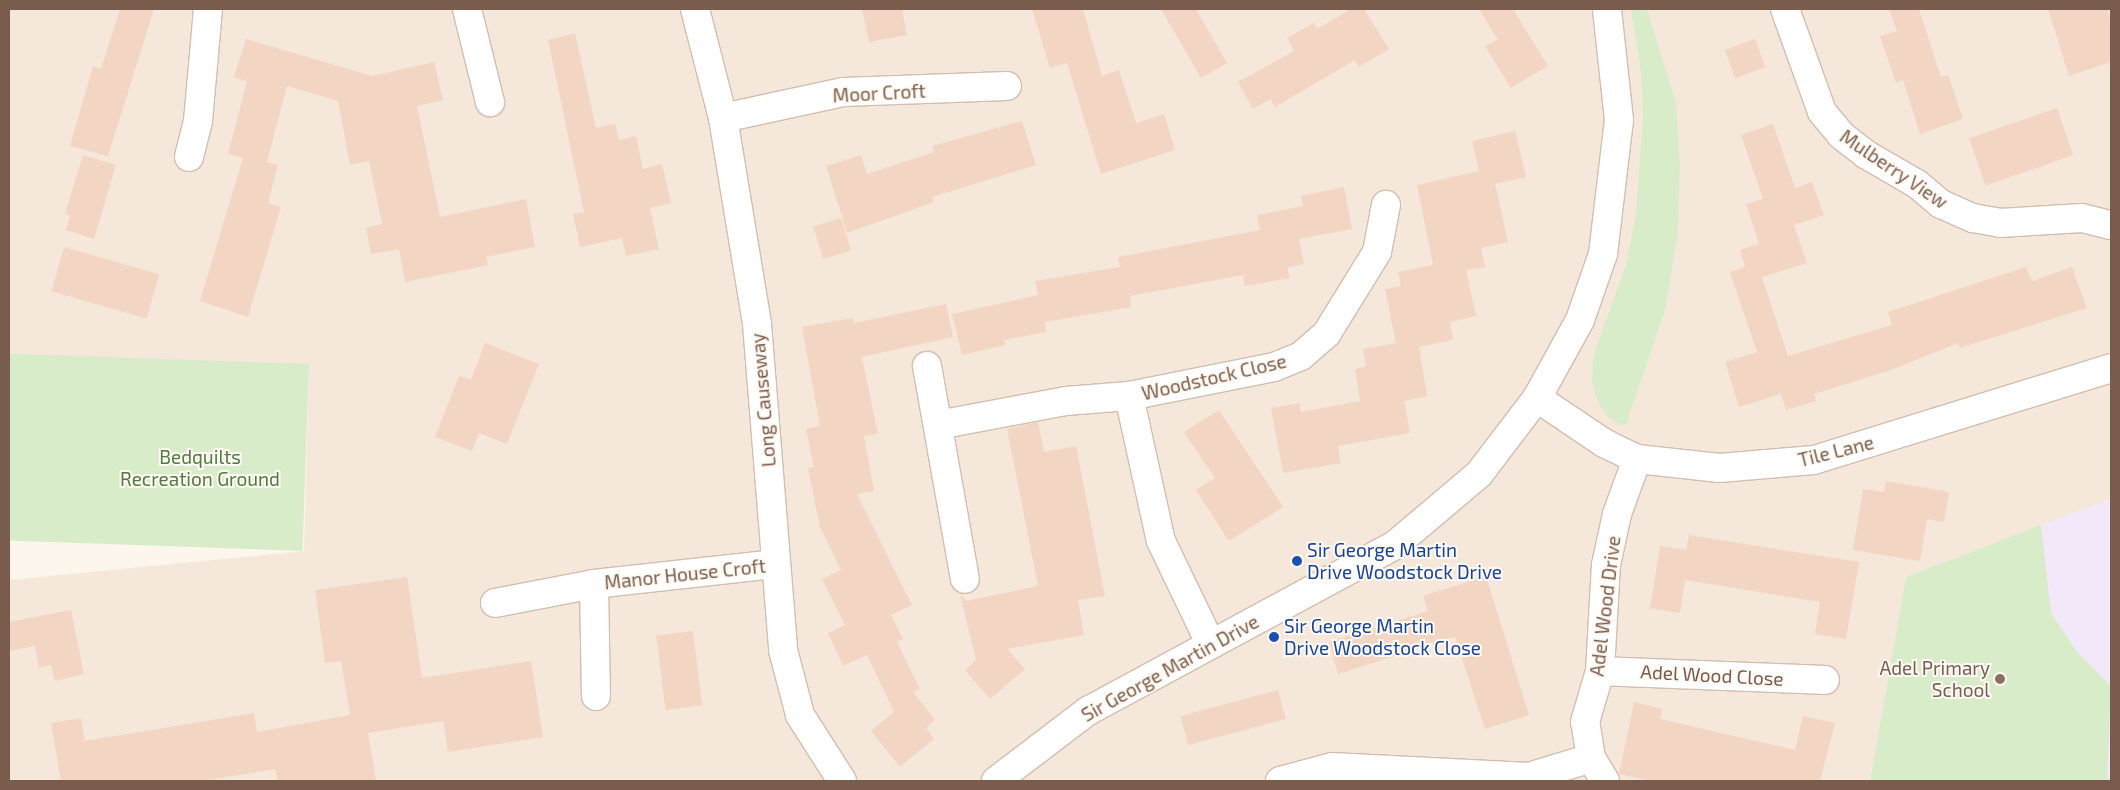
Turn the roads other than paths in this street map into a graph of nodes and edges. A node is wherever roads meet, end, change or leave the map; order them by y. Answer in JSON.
{"nodes":[{"id":1,"x":208,"y":9,"type":"edge"},
{"id":2,"x":467,"y":9,"type":"edge"},
{"id":3,"x":695,"y":9,"type":"edge"},
{"id":4,"x":1606,"y":9,"type":"edge"},
{"id":5,"x":1785,"y":9,"type":"edge"},
{"id":6,"x":1007,"y":86,"type":"dead end"},
{"id":7,"x":490,"y":102,"type":"dead end"},
{"id":8,"x":723,"y":118,"type":"junction"},
{"id":9,"x":189,"y":157,"type":"dead end"},
{"id":10,"x":1386,"y":205,"type":"dead end"},
{"id":11,"x":2111,"y":225,"type":"edge"},
{"id":12,"x":927,"y":366,"type":"dead end"},
{"id":13,"x":2111,"y":368,"type":"edge"},
{"id":14,"x":1129,"y":396,"type":"junction"},
{"id":15,"x":1537,"y":398,"type":"junction"},
{"id":16,"x":938,"y":425,"type":"junction"},
{"id":17,"x":1638,"y":459,"type":"junction"},
{"id":18,"x":776,"y":564,"type":"junction"},
{"id":19,"x":965,"y":579,"type":"dead end"},
{"id":20,"x":594,"y":584,"type":"junction"},
{"id":21,"x":495,"y":603,"type":"dead end"},
{"id":22,"x":1210,"y":643,"type":"junction"},
{"id":23,"x":1600,"y":671,"type":"junction"},
{"id":24,"x":1825,"y":680,"type":"dead end"},
{"id":25,"x":596,"y":696,"type":"dead end"},
{"id":26,"x":1591,"y":758,"type":"junction"},
{"id":27,"x":842,"y":781,"type":"edge"},
{"id":28,"x":996,"y":781,"type":"edge"},
{"id":29,"x":1280,"y":781,"type":"edge"},
{"id":30,"x":1605,"y":781,"type":"edge"}],
"edges":[{"from":1,"to":9,"type":"street"},
{"from":2,"to":7,"type":"street"},
{"from":3,"to":8,"type":"street","name":"Long Causeway"},
{"from":4,"to":15,"type":"street","name":"Sir George Martin Drive"},
{"from":5,"to":11,"type":"street","name":"Mulberry View"},
{"from":6,"to":8,"type":"street","name":"Moor Croft"},
{"from":8,"to":18,"type":"street","name":"Long Causeway"},
{"from":10,"to":14,"type":"street","name":"Woodstock Close"},
{"from":12,"to":16,"type":"street"},
{"from":13,"to":17,"type":"street","name":"Tile Lane"},
{"from":14,"to":16,"type":"street","name":"Woodstock Close"},
{"from":14,"to":22,"type":"street","name":"Woodstock Close"},
{"from":15,"to":17,"type":"street","name":"Tile Lane"},
{"from":15,"to":22,"type":"street","name":"Sir George Martin Drive"},
{"from":16,"to":19,"type":"street"},
{"from":17,"to":23,"type":"street","name":"Adel Wood Drive"},
{"from":18,"to":20,"type":"street","name":"Manor House Croft"},
{"from":18,"to":27,"type":"street","name":"Long Causeway"},
{"from":20,"to":21,"type":"street","name":"Manor House Croft"},
{"from":20,"to":25,"type":"street","name":"Manor House Croft"},
{"from":22,"to":28,"type":"street","name":"Sir George Martin Drive"},
{"from":23,"to":24,"type":"street","name":"Adel Wood Close"},
{"from":23,"to":26,"type":"street","name":"Adel Wood Drive"},
{"from":26,"to":29,"type":"street"},
{"from":26,"to":30,"type":"street","name":"Adel Wood Drive"}]}
